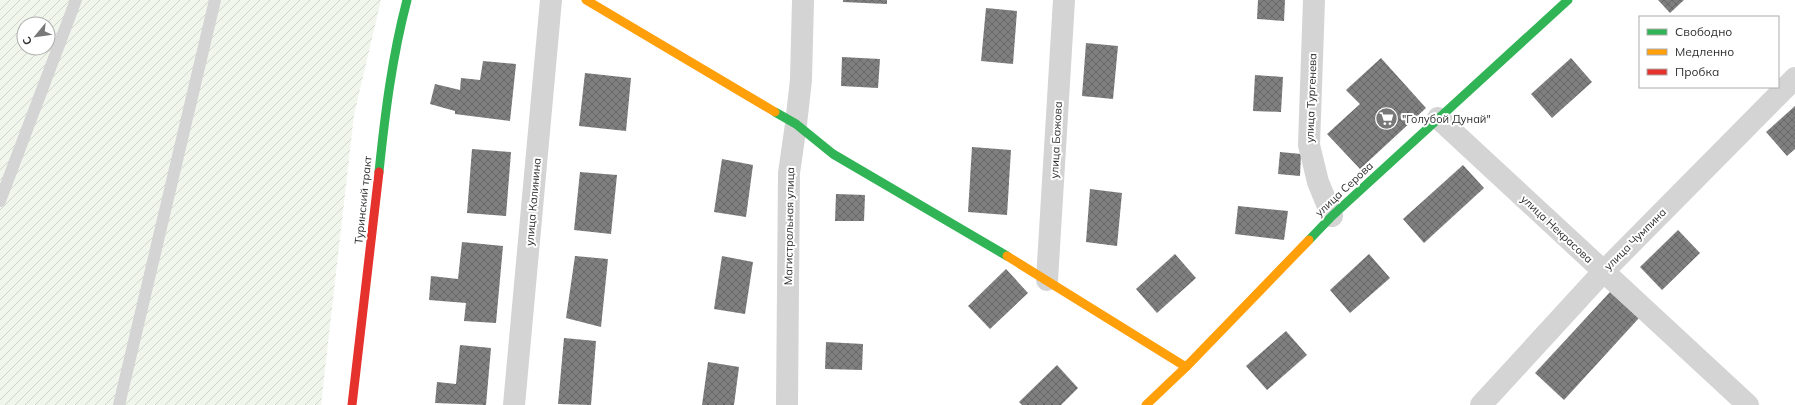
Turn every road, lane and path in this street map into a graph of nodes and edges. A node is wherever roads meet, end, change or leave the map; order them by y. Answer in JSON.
{"nodes":[{"id":1,"x":76,"y":0,"type":"edge"},
{"id":2,"x":215,"y":0,"type":"edge"},
{"id":3,"x":407,"y":0,"type":"edge"},
{"id":4,"x":552,"y":0,"type":"edge"},
{"id":5,"x":586,"y":0,"type":"edge"},
{"id":6,"x":803,"y":0,"type":"edge"},
{"id":7,"x":1064,"y":0,"type":"edge"},
{"id":8,"x":1314,"y":0,"type":"edge"},
{"id":9,"x":1568,"y":0,"type":"edge"},
{"id":10,"x":1795,"y":78,"type":"edge"},
{"id":11,"x":1438,"y":118,"type":"junction"},
{"id":12,"x":796,"y":124,"type":"junction"},
{"id":13,"x":0,"y":201,"type":"edge"},
{"id":14,"x":1332,"y":216,"type":"junction"},
{"id":15,"x":1603,"y":272,"type":"junction"},
{"id":16,"x":1047,"y":280,"type":"junction"},
{"id":17,"x":1186,"y":367,"type":"junction"},
{"id":18,"x":119,"y":405,"type":"edge"},
{"id":19,"x":352,"y":405,"type":"edge"},
{"id":20,"x":514,"y":405,"type":"edge"},
{"id":21,"x":787,"y":405,"type":"edge"},
{"id":22,"x":1146,"y":405,"type":"edge"},
{"id":23,"x":1480,"y":405,"type":"edge"},
{"id":24,"x":1748,"y":405,"type":"edge"}],
"edges":[{"from":1,"to":13,"type":"lane"},
{"from":2,"to":18,"type":"lane"},
{"from":3,"to":19,"type":"street","name":"Туринский тракт"},
{"from":4,"to":20,"type":"street","name":"улица Калинина"},
{"from":5,"to":12,"type":"street"},
{"from":6,"to":12,"type":"street","name":"Магистральная улица"},
{"from":7,"to":16,"type":"street","name":"улица Бажова"},
{"from":8,"to":14,"type":"street","name":"улица Тургенева"},
{"from":9,"to":11,"type":"street","name":"улица Серова"},
{"from":10,"to":15,"type":"street","name":"улица Чумпина"},
{"from":11,"to":14,"type":"street","name":"улица Серова"},
{"from":11,"to":15,"type":"street","name":"улица Некрасова"},
{"from":12,"to":16,"type":"street"},
{"from":12,"to":21,"type":"street","name":"Магистральная улица"},
{"from":14,"to":17,"type":"street","name":"улица Серова"},
{"from":15,"to":23,"type":"street","name":"улица Чумпина"},
{"from":15,"to":24,"type":"street","name":"улица Некрасова"},
{"from":16,"to":17,"type":"street"},
{"from":17,"to":22,"type":"street","name":"улица Серова"}]}
